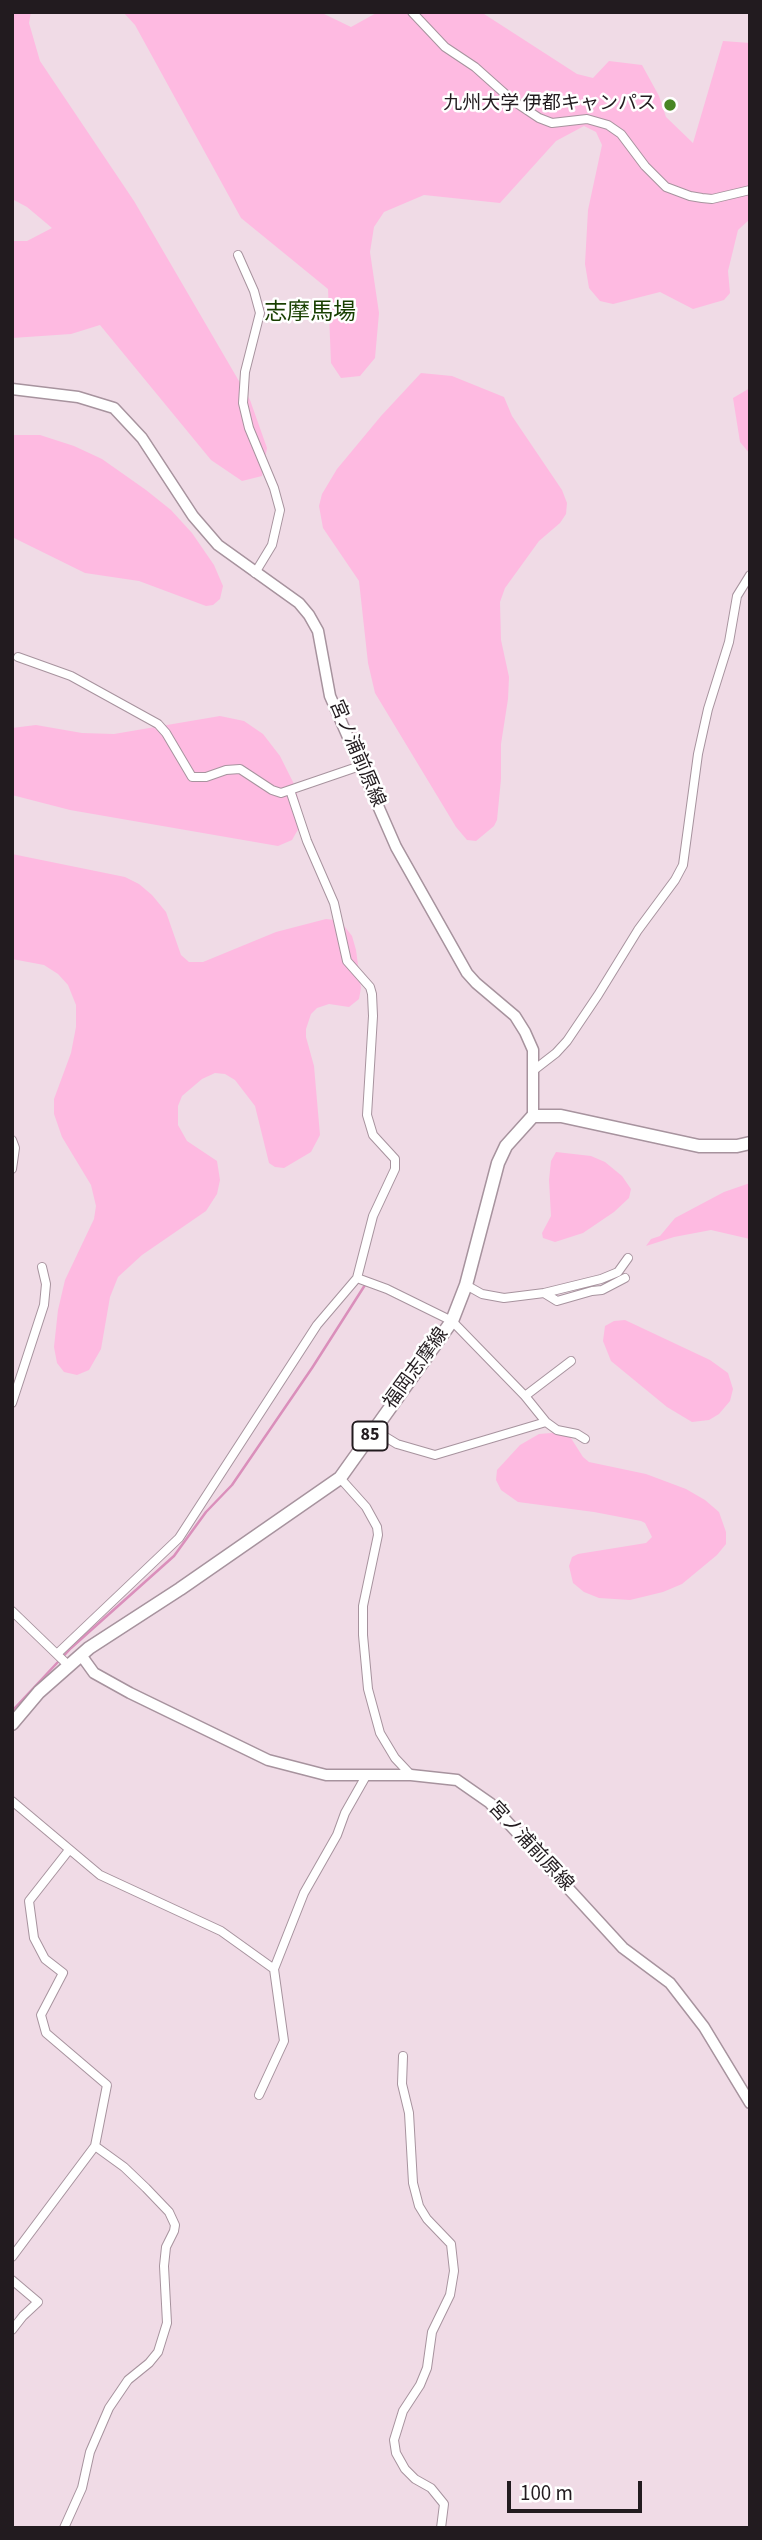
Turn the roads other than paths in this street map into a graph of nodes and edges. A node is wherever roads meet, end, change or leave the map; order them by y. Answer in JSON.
{"nodes":[{"id":1,"x":412,"y":12,"type":"edge"},
{"id":2,"x":750,"y":190,"type":"edge"},
{"id":3,"x":238,"y":255,"type":"dead end"},
{"id":4,"x":12,"y":389,"type":"edge"},
{"id":5,"x":255,"y":573,"type":"junction"},
{"id":6,"x":750,"y":575,"type":"edge"},
{"id":7,"x":18,"y":657,"type":"dead end"},
{"id":8,"x":360,"y":766,"type":"junction"},
{"id":9,"x":290,"y":790,"type":"junction"},
{"id":10,"x":534,"y":1070,"type":"junction"},
{"id":11,"x":533,"y":1116,"type":"junction"},
{"id":12,"x":12,"y":1140,"type":"edge"},
{"id":13,"x":750,"y":1143,"type":"edge"},
{"id":14,"x":12,"y":1169,"type":"edge"},
{"id":15,"x":628,"y":1258,"type":"dead end"},
{"id":16,"x":42,"y":1267,"type":"dead end"},
{"id":17,"x":357,"y":1278,"type":"junction"},
{"id":18,"x":625,"y":1278,"type":"dead end"},
{"id":19,"x":466,"y":1285,"type":"junction"},
{"id":20,"x":544,"y":1293,"type":"junction"},
{"id":21,"x":452,"y":1321,"type":"junction"},
{"id":22,"x":571,"y":1361,"type":"dead end"},
{"id":23,"x":525,"y":1396,"type":"junction"},
{"id":24,"x":12,"y":1403,"type":"edge"},
{"id":25,"x":546,"y":1422,"type":"junction"},
{"id":26,"x":374,"y":1430,"type":"junction"},
{"id":27,"x":585,"y":1439,"type":"dead end"},
{"id":28,"x":340,"y":1478,"type":"junction"},
{"id":29,"x":12,"y":1611,"type":"edge"},
{"id":30,"x":58,"y":1653,"type":"junction"},
{"id":31,"x":80,"y":1655,"type":"junction"},
{"id":32,"x":68,"y":1665,"type":"junction"},
{"id":33,"x":12,"y":1724,"type":"edge"},
{"id":34,"x":411,"y":1775,"type":"junction"},
{"id":35,"x":366,"y":1776,"type":"junction"},
{"id":36,"x":12,"y":1801,"type":"edge"},
{"id":37,"x":69,"y":1850,"type":"junction"},
{"id":38,"x":274,"y":1969,"type":"junction"},
{"id":39,"x":403,"y":2056,"type":"dead end"},
{"id":40,"x":259,"y":2095,"type":"dead end"},
{"id":41,"x":750,"y":2103,"type":"edge"},
{"id":42,"x":95,"y":2146,"type":"junction"},
{"id":43,"x":12,"y":2257,"type":"edge"},
{"id":44,"x":12,"y":2280,"type":"edge"},
{"id":45,"x":12,"y":2330,"type":"edge"},
{"id":46,"x":64,"y":2528,"type":"edge"},
{"id":47,"x":441,"y":2528,"type":"edge"}],
"edges":[{"from":1,"to":2,"type":"street"},
{"from":3,"to":5,"type":"street"},
{"from":4,"to":5,"type":"main road","name":"宮ノ浦前原線"},
{"from":5,"to":8,"type":"main road","name":"宮ノ浦前原線"},
{"from":6,"to":10,"type":"street"},
{"from":7,"to":9,"type":"street"},
{"from":8,"to":9,"type":"street"},
{"from":8,"to":10,"type":"main road","name":"宮ノ浦前原線"},
{"from":9,"to":17,"type":"street"},
{"from":10,"to":11,"type":"main road","name":"宮ノ浦前原線"},
{"from":11,"to":13,"type":"main road"},
{"from":11,"to":19,"type":"main road","name":"福岡志摩線","number":"85"},
{"from":12,"to":14,"type":"street"},
{"from":15,"to":20,"type":"street"},
{"from":16,"to":24,"type":"street"},
{"from":17,"to":21,"type":"street"},
{"from":17,"to":30,"type":"street"},
{"from":18,"to":20,"type":"street"},
{"from":19,"to":20,"type":"street"},
{"from":19,"to":21,"type":"main road","name":"福岡志摩線","number":"85"},
{"from":21,"to":23,"type":"street"},
{"from":21,"to":26,"type":"main road","name":"福岡志摩線","number":"85"},
{"from":22,"to":23,"type":"street"},
{"from":23,"to":25,"type":"street"},
{"from":25,"to":26,"type":"street"},
{"from":25,"to":27,"type":"street"},
{"from":26,"to":28,"type":"main road","name":"福岡志摩線","number":"85"},
{"from":28,"to":31,"type":"main road","name":"福岡志摩線","number":"85"},
{"from":28,"to":34,"type":"street"},
{"from":29,"to":30,"type":"street"},
{"from":30,"to":32,"type":"street"},
{"from":31,"to":32,"type":"main road","name":"福岡志摩線","number":"85"},
{"from":31,"to":35,"type":"main road","name":"宮ノ浦前原線"},
{"from":32,"to":33,"type":"main road","name":"福岡志摩線","number":"85"},
{"from":34,"to":35,"type":"main road","name":"宮ノ浦前原線"},
{"from":34,"to":41,"type":"main road","name":"宮ノ浦前原線"},
{"from":35,"to":38,"type":"street"},
{"from":36,"to":37,"type":"street"},
{"from":37,"to":38,"type":"street"},
{"from":37,"to":42,"type":"street"},
{"from":38,"to":40,"type":"street"},
{"from":39,"to":47,"type":"street"},
{"from":42,"to":43,"type":"street"},
{"from":42,"to":46,"type":"street"},
{"from":44,"to":45,"type":"street"}]}
